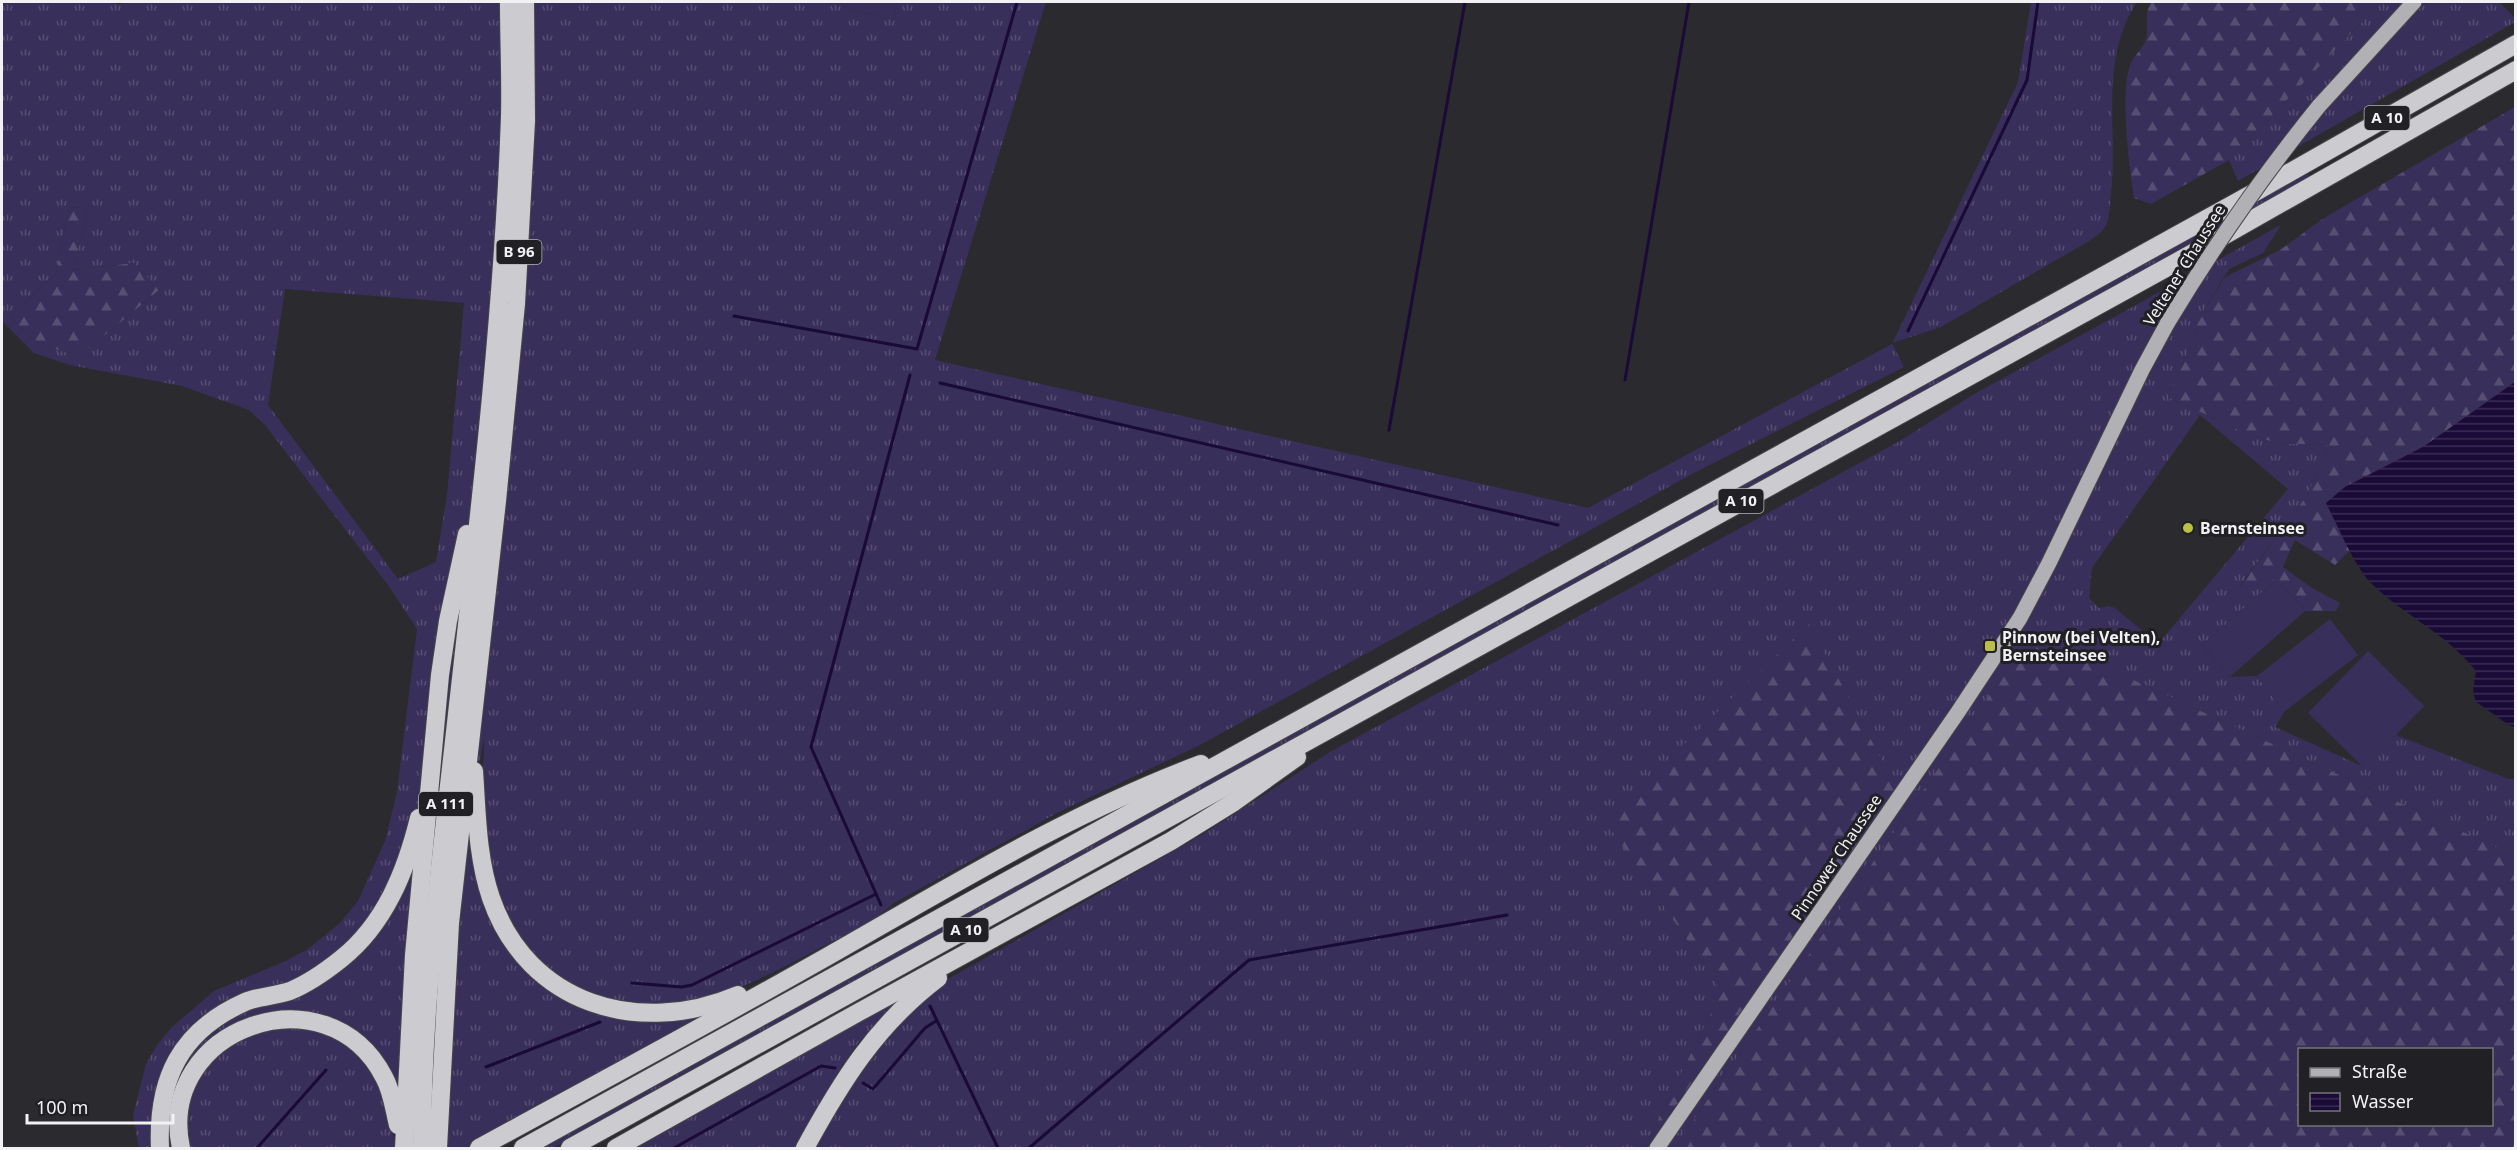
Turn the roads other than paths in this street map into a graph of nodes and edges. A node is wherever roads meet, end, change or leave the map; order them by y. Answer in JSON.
{"nodes":[{"id":1,"x":509,"y":2,"type":"edge"},
{"id":2,"x":525,"y":2,"type":"edge"},
{"id":3,"x":2414,"y":2,"type":"edge"},
{"id":4,"x":2516,"y":44,"type":"edge"},
{"id":5,"x":2516,"y":70,"type":"edge"},
{"id":6,"x":484,"y":466,"type":"junction"},
{"id":7,"x":2039,"y":582,"type":"joint"},
{"id":8,"x":1362,"y":710,"type":"junction"},
{"id":9,"x":472,"y":725,"type":"junction"},
{"id":10,"x":1262,"y":741,"type":"junction"},
{"id":11,"x":433,"y":758,"type":"junction"},
{"id":12,"x":1049,"y":908,"type":"junction"},
{"id":13,"x":854,"y":940,"type":"junction"},
{"id":14,"x":430,"y":1143,"type":"edge"},
{"id":15,"x":160,"y":1149,"type":"edge"},
{"id":16,"x":181,"y":1149,"type":"edge"},
{"id":17,"x":403,"y":1149,"type":"edge"},
{"id":18,"x":479,"y":1149,"type":"edge"},
{"id":19,"x":523,"y":1149,"type":"edge"},
{"id":20,"x":570,"y":1149,"type":"edge"},
{"id":21,"x":616,"y":1149,"type":"edge"},
{"id":22,"x":805,"y":1149,"type":"edge"},
{"id":23,"x":1657,"y":1149,"type":"edge"}],
"edges":[{"from":1,"to":6,"type":"highway","number":"B 96"},
{"from":2,"to":9,"type":"highway","number":"B 96"},
{"from":3,"to":7,"type":"main road","name":"Veltener Chaussee","bridge":true},
{"from":4,"to":10,"type":"highway","number":"A 10"},
{"from":5,"to":8,"type":"highway","number":"A 10"},
{"from":6,"to":11,"type":"highway"},
{"from":6,"to":14,"type":"highway","number":"A 111"},
{"from":7,"to":23,"type":"main road","name":"Pinnower Chaussee"},
{"from":8,"to":12,"type":"highway"},
{"from":8,"to":20,"type":"highway","number":"A 10"},
{"from":9,"to":13,"type":"highway"},
{"from":9,"to":14,"type":"highway","number":"A 111"},
{"from":10,"to":13,"type":"highway"},
{"from":10,"to":19,"type":"highway","number":"A 10"},
{"from":11,"to":15,"type":"highway"},
{"from":11,"to":17,"type":"highway"},
{"from":12,"to":21,"type":"highway"},
{"from":12,"to":22,"type":"highway"},
{"from":13,"to":18,"type":"highway"},
{"from":16,"to":17,"type":"highway"}]}
